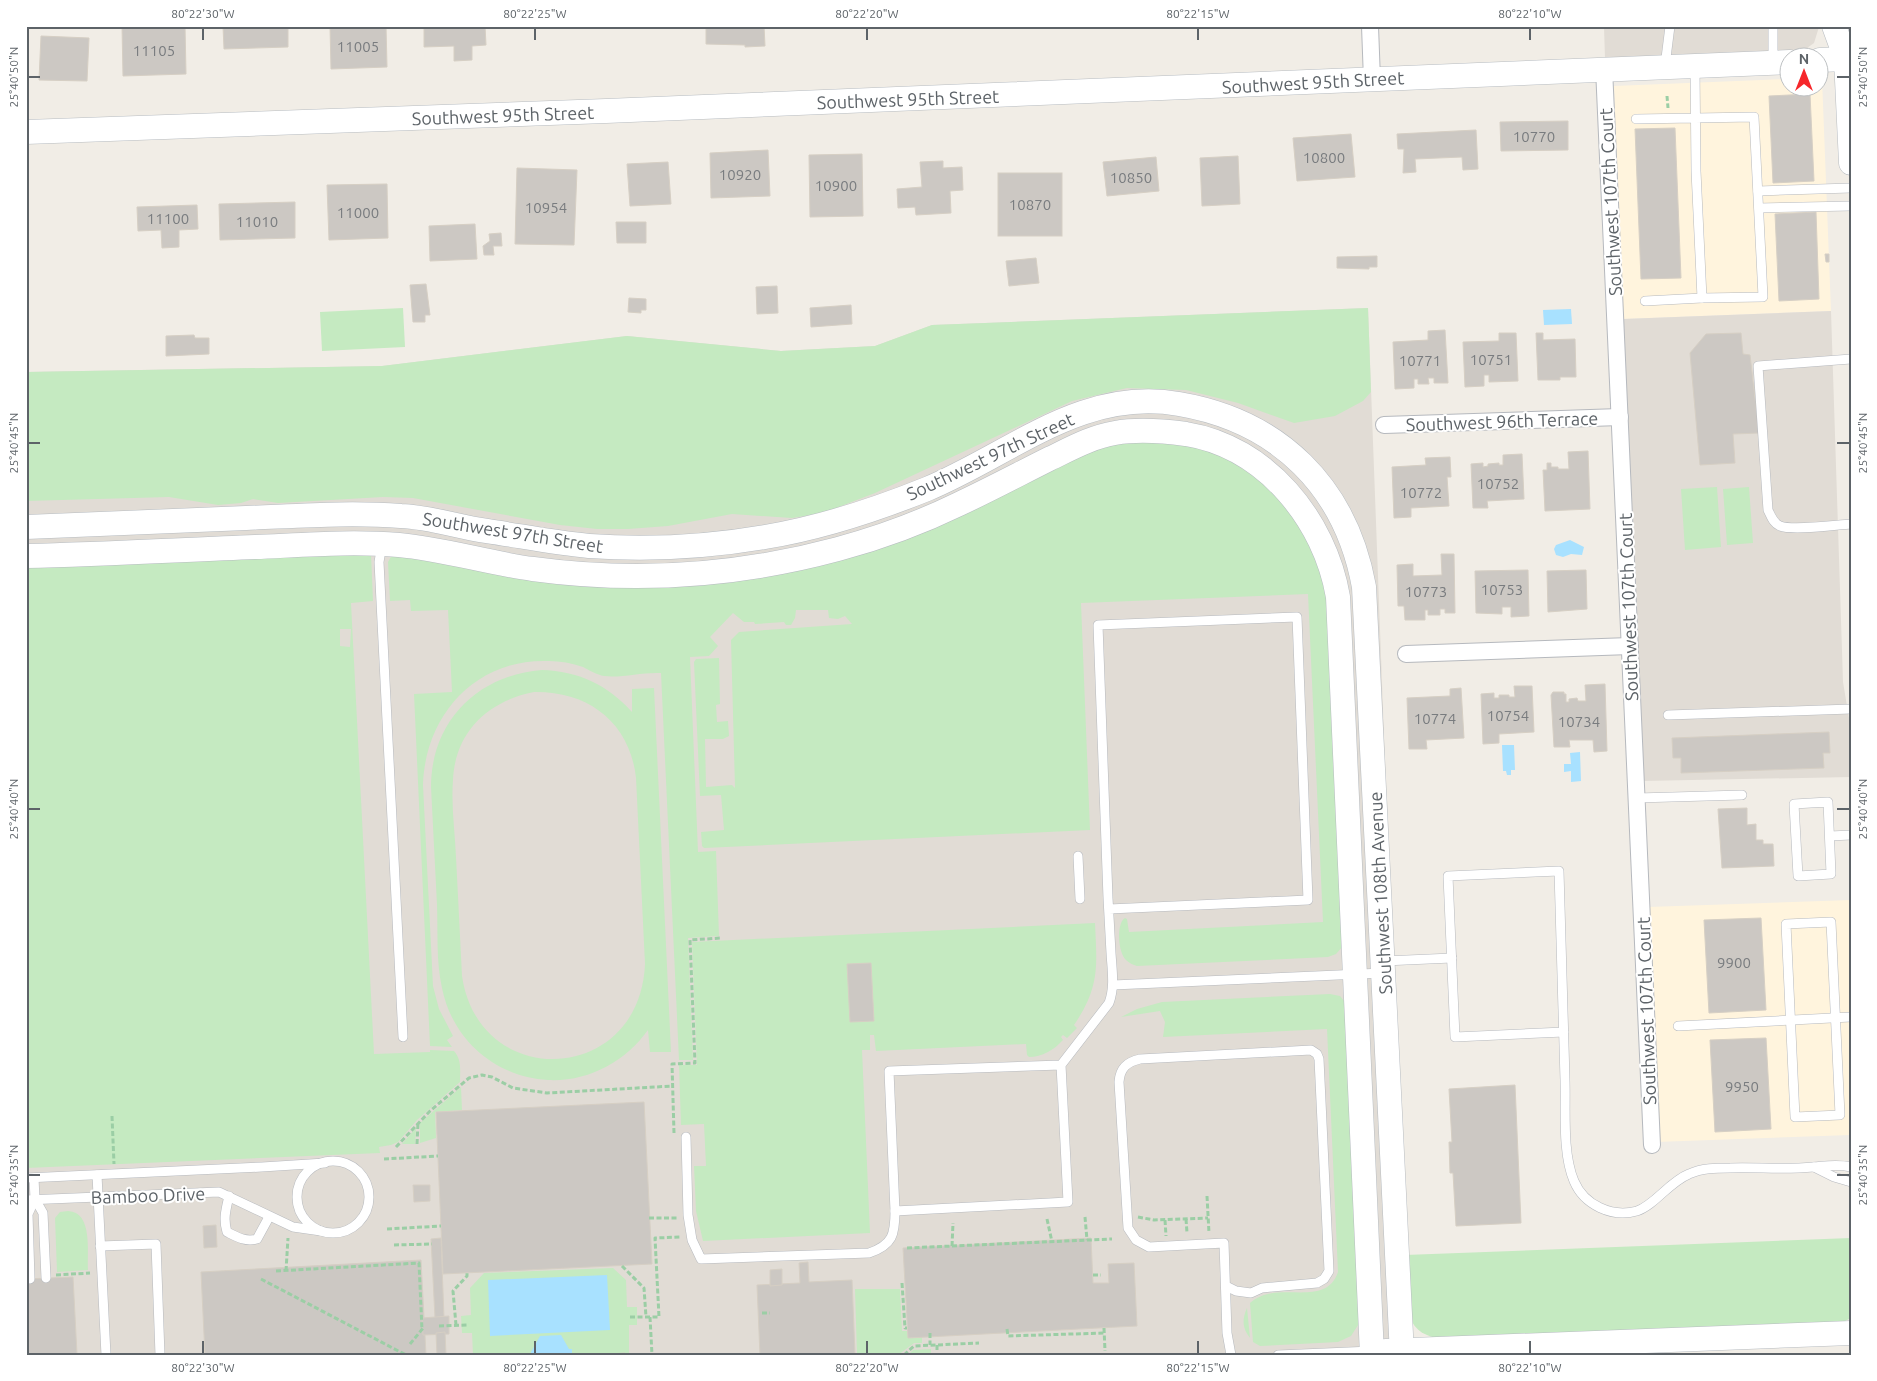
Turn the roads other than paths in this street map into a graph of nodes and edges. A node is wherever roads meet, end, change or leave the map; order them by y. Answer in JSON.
{"nodes":[{"id":1,"x":1370,"y":26,"type":"edge"},
{"id":2,"x":1670,"y":26,"type":"edge"},
{"id":3,"x":1773,"y":26,"type":"edge"},
{"id":4,"x":1834,"y":26,"type":"edge"},
{"id":5,"x":1848,"y":51,"type":"edge"},
{"id":6,"x":1830,"y":57,"type":"edge"},
{"id":7,"x":1780,"y":58,"type":"edge"},
{"id":8,"x":1780,"y":62,"type":"edge"},
{"id":9,"x":1695,"y":65,"type":"junction"},
{"id":10,"x":1665,"y":66,"type":"junction"},
{"id":11,"x":1604,"y":68,"type":"junction"},
{"id":12,"x":1372,"y":80,"type":"junction"},
{"id":13,"x":1696,"y":118,"type":"junction"},
{"id":14,"x":1636,"y":119,"type":"dead end"},
{"id":15,"x":26,"y":132,"type":"edge"},
{"id":16,"x":1851,"y":163,"type":"edge"},
{"id":17,"x":1851,"y":188,"type":"edge"},
{"id":18,"x":1758,"y":191,"type":"junction"},
{"id":19,"x":1851,"y":206,"type":"edge"},
{"id":20,"x":1759,"y":208,"type":"junction"},
{"id":21,"x":1702,"y":298,"type":"junction"},
{"id":22,"x":1645,"y":301,"type":"dead end"},
{"id":23,"x":1851,"y":359,"type":"edge"},
{"id":24,"x":1620,"y":417,"type":"junction"},
{"id":25,"x":1384,"y":425,"type":"dead end"},
{"id":26,"x":1291,"y":453,"type":"joint"},
{"id":27,"x":1272,"y":477,"type":"joint"},
{"id":28,"x":907,"y":496,"type":"junction"},
{"id":29,"x":1851,"y":524,"type":"edge"},
{"id":30,"x":26,"y":527,"type":"edge"},
{"id":31,"x":480,"y":530,"type":"junction"},
{"id":32,"x":382,"y":544,"type":"junction"},
{"id":33,"x":851,"y":545,"type":"junction"},
{"id":34,"x":26,"y":556,"type":"edge"},
{"id":35,"x":1630,"y":646,"type":"junction"},
{"id":36,"x":1406,"y":654,"type":"dead end"},
{"id":37,"x":1851,"y":709,"type":"edge"},
{"id":38,"x":1668,"y":715,"type":"dead end"},
{"id":39,"x":1742,"y":795,"type":"dead end"},
{"id":40,"x":1637,"y":798,"type":"junction"},
{"id":41,"x":1851,"y":835,"type":"edge"},
{"id":42,"x":1830,"y":836,"type":"junction"},
{"id":43,"x":1078,"y":856,"type":"dead end"},
{"id":44,"x":1080,"y":899,"type":"dead end"},
{"id":45,"x":1108,"y":909,"type":"junction"},
{"id":46,"x":1452,"y":958,"type":"junction"},
{"id":47,"x":1383,"y":967,"type":"junction"},
{"id":48,"x":1355,"y":974,"type":"junction"},
{"id":49,"x":1113,"y":985,"type":"junction"},
{"id":50,"x":1851,"y":1017,"type":"edge"},
{"id":51,"x":1836,"y":1018,"type":"junction"},
{"id":52,"x":1790,"y":1020,"type":"junction"},
{"id":53,"x":1678,"y":1026,"type":"dead end"},
{"id":54,"x":1564,"y":1032,"type":"junction"},
{"id":55,"x":403,"y":1038,"type":"dead end"},
{"id":56,"x":1060,"y":1065,"type":"junction"},
{"id":57,"x":686,"y":1137,"type":"road end"},
{"id":58,"x":1652,"y":1145,"type":"dead end"},
{"id":59,"x":325,"y":1163,"type":"junction"},
{"id":60,"x":1814,"y":1167,"type":"junction"},
{"id":61,"x":1851,"y":1167,"type":"edge"},
{"id":62,"x":96,"y":1175,"type":"junction"},
{"id":63,"x":30,"y":1178,"type":"edge"},
{"id":64,"x":1851,"y":1182,"type":"edge"},
{"id":65,"x":229,"y":1196,"type":"junction"},
{"id":66,"x":98,"y":1197,"type":"junction"},
{"id":67,"x":31,"y":1199,"type":"edge"},
{"id":68,"x":894,"y":1211,"type":"junction"},
{"id":69,"x":269,"y":1217,"type":"junction"},
{"id":70,"x":321,"y":1231,"type":"junction"},
{"id":71,"x":100,"y":1246,"type":"junction"},
{"id":72,"x":46,"y":1278,"type":"dead end"},
{"id":73,"x":30,"y":1279,"type":"dead end"},
{"id":74,"x":1226,"y":1286,"type":"junction"},
{"id":75,"x":1851,"y":1333,"type":"edge"},
{"id":76,"x":1372,"y":1353,"type":"edge"},
{"id":77,"x":1402,"y":1353,"type":"edge"},
{"id":78,"x":106,"y":1355,"type":"edge"},
{"id":79,"x":160,"y":1355,"type":"edge"},
{"id":80,"x":1231,"y":1355,"type":"edge"},
{"id":81,"x":1278,"y":1355,"type":"edge"}],
"edges":[{"from":1,"to":12,"type":"street"},
{"from":2,"to":10,"type":"lane"},
{"from":3,"to":7,"type":"lane"},
{"from":4,"to":5,"type":"street"},
{"from":5,"to":6,"type":"street"},
{"from":5,"to":16,"type":"street"},
{"from":8,"to":9,"type":"street","name":"Southwest 95th Street"},
{"from":9,"to":10,"type":"street","name":"Southwest 95th Street"},
{"from":9,"to":13,"type":"lane"},
{"from":10,"to":11,"type":"street","name":"Southwest 95th Street"},
{"from":11,"to":12,"type":"street","name":"Southwest 95th Street"},
{"from":11,"to":24,"type":"street","name":"Southwest 107th Court"},
{"from":12,"to":15,"type":"street","name":"Southwest 95th Street"},
{"from":13,"to":14,"type":"lane"},
{"from":13,"to":18,"type":"lane"},
{"from":13,"to":21,"type":"lane"},
{"from":17,"to":18,"type":"lane"},
{"from":18,"to":20,"type":"lane"},
{"from":19,"to":20,"type":"lane"},
{"from":20,"to":21,"type":"lane"},
{"from":21,"to":22,"type":"lane"},
{"from":23,"to":29,"type":"lane"},
{"from":24,"to":25,"type":"street","name":"Southwest 96th Terrace"},
{"from":24,"to":35,"type":"street","name":"Southwest 107th Court"},
{"from":26,"to":28,"type":"street","name":"Southwest 97th Street"},
{"from":26,"to":47,"type":"street","name":"Southwest 108th Avenue"},
{"from":27,"to":33,"type":"street","name":"Southwest 97th Street"},
{"from":27,"to":48,"type":"street","name":"Southwest 108th Avenue"},
{"from":28,"to":31,"type":"street","name":"Southwest 97th Street"},
{"from":28,"to":33,"type":"street"},
{"from":30,"to":31,"type":"street","name":"Southwest 97th Street"},
{"from":31,"to":32,"type":"street"},
{"from":32,"to":33,"type":"street","name":"Southwest 97th Street"},
{"from":32,"to":34,"type":"street","name":"Southwest 97th Street"},
{"from":32,"to":55,"type":"lane"},
{"from":35,"to":36,"type":"street"},
{"from":35,"to":40,"type":"street","name":"Southwest 107th Court"},
{"from":37,"to":38,"type":"lane"},
{"from":39,"to":40,"type":"lane"},
{"from":40,"to":58,"type":"street","name":"Southwest 107th Court"},
{"from":41,"to":42,"type":"lane"},
{"from":42,"to":42,"type":"lane"},
{"from":43,"to":44,"type":"lane"},
{"from":45,"to":45,"type":"lane"},
{"from":45,"to":49,"type":"lane"},
{"from":46,"to":47,"type":"lane"},
{"from":46,"to":54,"type":"lane"},
{"from":46,"to":54,"type":"lane"},
{"from":47,"to":48,"type":"lane"},
{"from":47,"to":77,"type":"street","name":"Southwest 108th Avenue"},
{"from":48,"to":49,"type":"lane"},
{"from":48,"to":76,"type":"street","name":"Southwest 108th Avenue"},
{"from":49,"to":56,"type":"lane"},
{"from":50,"to":51,"type":"lane"},
{"from":51,"to":52,"type":"lane"},
{"from":51,"to":52,"type":"lane"},
{"from":51,"to":52,"type":"lane"},
{"from":52,"to":53,"type":"lane"},
{"from":54,"to":60,"type":"lane"},
{"from":56,"to":68,"type":"lane"},
{"from":56,"to":68,"type":"lane"},
{"from":57,"to":68,"type":"lane"},
{"from":59,"to":62,"type":"lane","name":"Bamboo Drive"},
{"from":59,"to":70,"type":"lane"},
{"from":59,"to":70,"type":"lane","name":"Bamboo Drive"},
{"from":60,"to":61,"type":"lane"},
{"from":60,"to":64,"type":"lane"},
{"from":62,"to":63,"type":"lane","name":"Bamboo Drive"},
{"from":62,"to":66,"type":"lane"},
{"from":63,"to":67,"type":"lane"},
{"from":65,"to":66,"type":"lane","name":"Bamboo Drive"},
{"from":65,"to":69,"type":"lane","name":"Bamboo Drive"},
{"from":65,"to":69,"type":"lane"},
{"from":66,"to":67,"type":"lane","name":"Bamboo Drive"},
{"from":66,"to":71,"type":"lane"},
{"from":67,"to":72,"type":"lane"},
{"from":67,"to":73,"type":"lane"},
{"from":69,"to":70,"type":"lane","name":"Bamboo Drive"},
{"from":71,"to":78,"type":"lane"},
{"from":71,"to":79,"type":"lane"},
{"from":74,"to":74,"type":"lane"},
{"from":74,"to":80,"type":"lane"},
{"from":75,"to":77,"type":"street"},
{"from":76,"to":77,"type":"street"},
{"from":76,"to":81,"type":"lane"}]}
